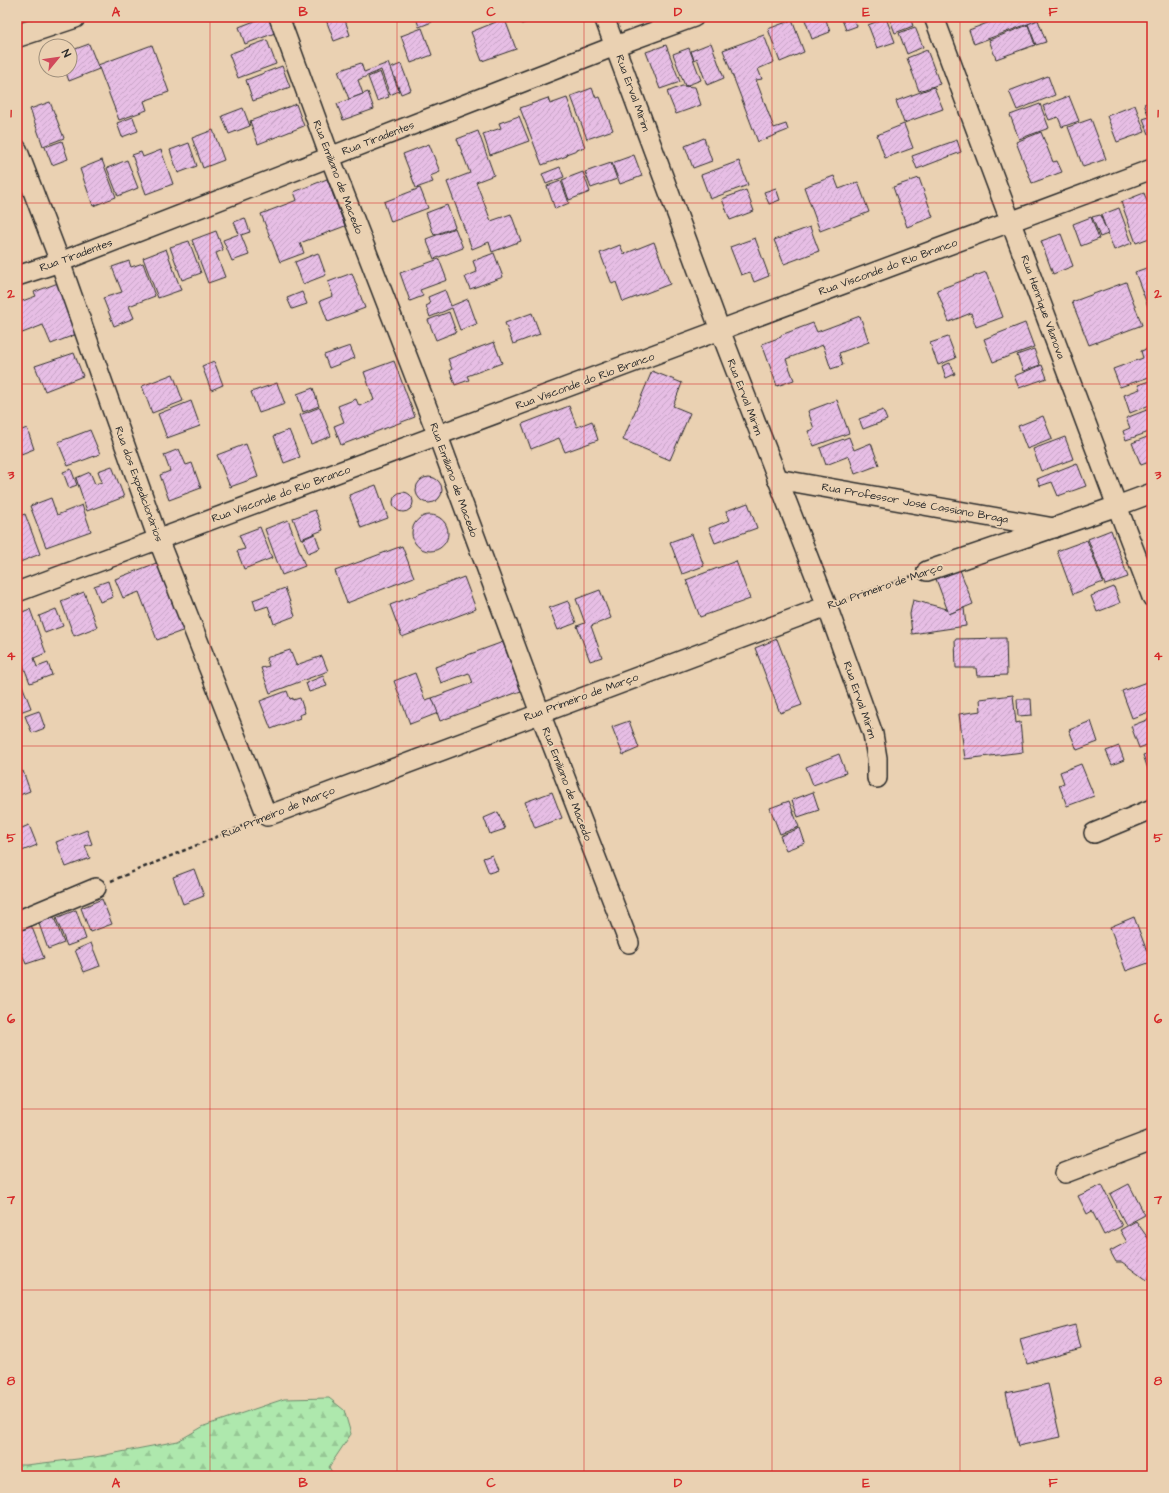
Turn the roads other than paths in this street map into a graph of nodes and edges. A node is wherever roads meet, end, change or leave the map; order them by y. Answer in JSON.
{"nodes":[{"id":1,"x":74,"y":17,"type":"edge"},
{"id":2,"x":279,"y":17,"type":"edge"},
{"id":3,"x":604,"y":17,"type":"edge"},
{"id":4,"x":694,"y":17,"type":"edge"},
{"id":5,"x":934,"y":17,"type":"edge"},
{"id":6,"x":17,"y":36,"type":"edge"},
{"id":7,"x":615,"y":46,"type":"junction"},
{"id":8,"x":17,"y":149,"type":"edge"},
{"id":9,"x":330,"y":157,"type":"junction"},
{"id":10,"x":1152,"y":169,"type":"edge"},
{"id":11,"x":1011,"y":222,"type":"junction"},
{"id":12,"x":60,"y":262,"type":"junction"},
{"id":13,"x":17,"y":276,"type":"edge"},
{"id":14,"x":720,"y":330,"type":"junction"},
{"id":15,"x":438,"y":436,"type":"junction"},
{"id":16,"x":777,"y":479,"type":"junction"},
{"id":17,"x":1152,"y":493,"type":"edge"},
{"id":18,"x":1117,"y":506,"type":"junction"},
{"id":19,"x":1054,"y":528,"type":"junction"},
{"id":20,"x":158,"y":539,"type":"junction"},
{"id":21,"x":927,"y":571,"type":"road end"},
{"id":22,"x":17,"y":592,"type":"edge"},
{"id":23,"x":1152,"y":597,"type":"edge"},
{"id":24,"x":827,"y":606,"type":"junction"},
{"id":25,"x":540,"y":713,"type":"junction"},
{"id":26,"x":877,"y":778,"type":"dead end"},
{"id":27,"x":1152,"y":809,"type":"edge"},
{"id":28,"x":267,"y":816,"type":"joint"},
{"id":29,"x":1094,"y":833,"type":"dead end"},
{"id":30,"x":96,"y":888,"type":"road end"},
{"id":31,"x":17,"y":921,"type":"edge"},
{"id":32,"x":629,"y":943,"type":"dead end"},
{"id":33,"x":1152,"y":1140,"type":"edge"},
{"id":34,"x":1065,"y":1173,"type":"dead end"}],
"edges":[{"from":1,"to":6,"type":"main road"},
{"from":2,"to":9,"type":"street","name":"Rua Emiliano de Macedo"},
{"from":3,"to":7,"type":"street","name":"Rua Erval Mirim"},
{"from":4,"to":7,"type":"street","name":"Rua Tiradentes"},
{"from":5,"to":11,"type":"street","name":"Rua Henrique Vilanova"},
{"from":7,"to":9,"type":"street","name":"Rua Tiradentes"},
{"from":7,"to":14,"type":"street","name":"Rua Erval Mirim"},
{"from":8,"to":12,"type":"street","name":"Rua dos Expedicionários"},
{"from":9,"to":12,"type":"street","name":"Rua Tiradentes"},
{"from":9,"to":15,"type":"street","name":"Rua Emiliano de Macedo"},
{"from":10,"to":11,"type":"street","name":"Rua Visconde do Rio Branco"},
{"from":11,"to":14,"type":"street","name":"Rua Visconde do Rio Branco"},
{"from":11,"to":18,"type":"street","name":"Rua Henrique Vilanova"},
{"from":12,"to":13,"type":"street","name":"Rua Tiradentes"},
{"from":12,"to":20,"type":"street","name":"Rua dos Expedicionários"},
{"from":14,"to":15,"type":"street","name":"Rua Visconde do Rio Branco"},
{"from":14,"to":16,"type":"street","name":"Rua Erval Mirim"},
{"from":15,"to":20,"type":"street","name":"Rua Visconde do Rio Branco"},
{"from":15,"to":25,"type":"street","name":"Rua Emiliano de Macedo"},
{"from":16,"to":19,"type":"street","name":"Rua Professor José Cassiano Braga"},
{"from":16,"to":24,"type":"street","name":"Rua Erval Mirim"},
{"from":17,"to":18,"type":"street","name":"Rua Primeiro de Março"},
{"from":18,"to":19,"type":"street","name":"Rua Primeiro de Março"},
{"from":18,"to":23,"type":"street","name":"Rua Henrique Vilanova"},
{"from":19,"to":21,"type":"street","name":"Rua Primeiro de Março"},
{"from":20,"to":22,"type":"street","name":"Rua Visconde do Rio Branco"},
{"from":20,"to":28,"type":"street","name":"Rua dos Expedicionários"},
{"from":24,"to":25,"type":"street","name":"Rua Primeiro de Março"},
{"from":24,"to":26,"type":"street","name":"Rua Erval Mirim"},
{"from":25,"to":28,"type":"street","name":"Rua Primeiro de Março"},
{"from":25,"to":32,"type":"street","name":"Rua Emiliano de Macedo"},
{"from":27,"to":29,"type":"street"},
{"from":30,"to":31,"type":"street"},
{"from":33,"to":34,"type":"street"}]}
